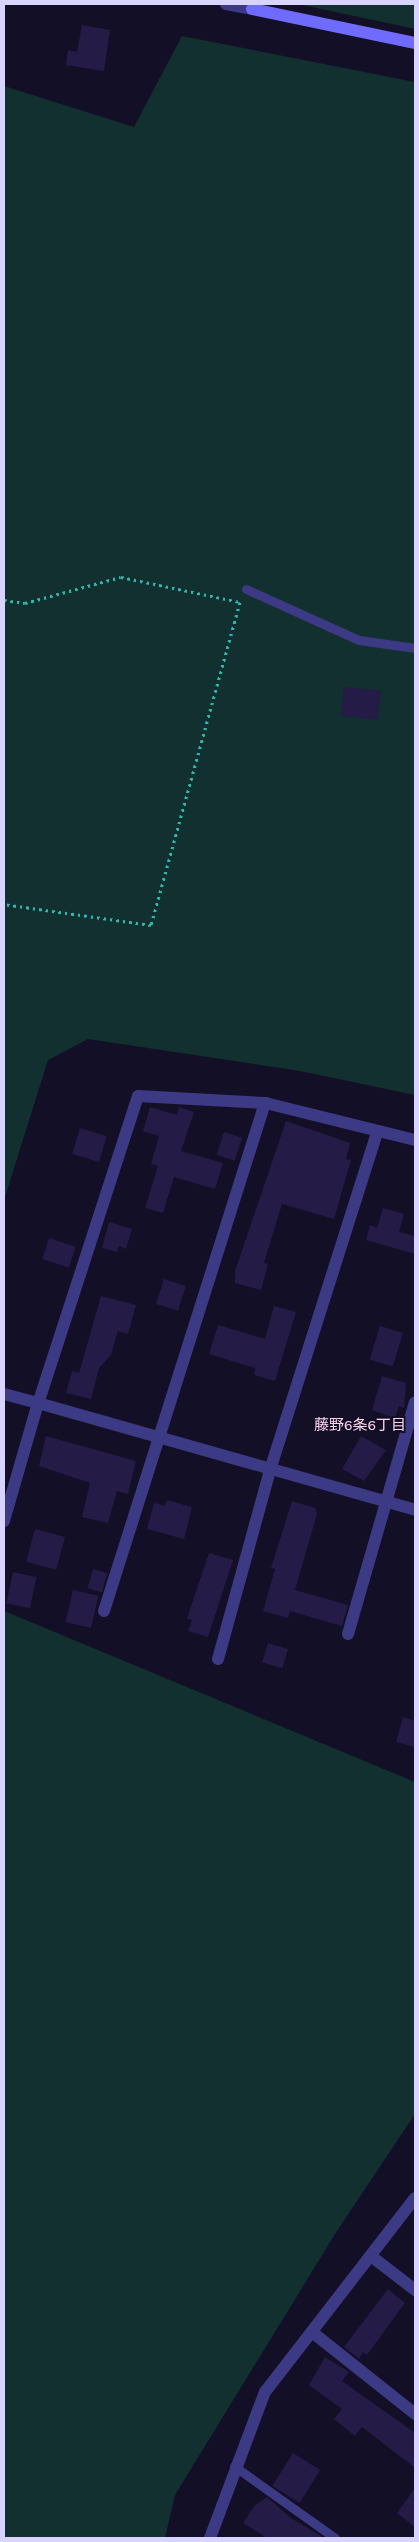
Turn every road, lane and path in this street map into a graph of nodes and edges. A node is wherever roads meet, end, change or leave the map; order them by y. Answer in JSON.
{"nodes":[{"id":1,"x":226,"y":4,"type":"edge"},
{"id":2,"x":415,"y":43,"type":"edge"},
{"id":3,"x":246,"y":589,"type":"dead end"},
{"id":4,"x":4,"y":600,"type":"edge"},
{"id":5,"x":415,"y":648,"type":"edge"},
{"id":6,"x":4,"y":904,"type":"edge"},
{"id":7,"x":265,"y":1104,"type":"junction"},
{"id":8,"x":377,"y":1132,"type":"junction"},
{"id":9,"x":415,"y":1140,"type":"edge"},
{"id":10,"x":4,"y":1394,"type":"edge"},
{"id":11,"x":415,"y":1402,"type":"edge"},
{"id":12,"x":38,"y":1403,"type":"junction"},
{"id":13,"x":156,"y":1438,"type":"junction"},
{"id":14,"x":270,"y":1470,"type":"junction"},
{"id":15,"x":385,"y":1502,"type":"junction"},
{"id":16,"x":415,"y":1510,"type":"edge"},
{"id":17,"x":4,"y":1521,"type":"edge"},
{"id":18,"x":104,"y":1612,"type":"dead end"},
{"id":19,"x":348,"y":1634,"type":"dead end"},
{"id":20,"x":218,"y":1659,"type":"dead end"},
{"id":21,"x":415,"y":2198,"type":"edge"},
{"id":22,"x":371,"y":2256,"type":"junction"},
{"id":23,"x":415,"y":2290,"type":"edge"},
{"id":24,"x":312,"y":2332,"type":"junction"},
{"id":25,"x":415,"y":2414,"type":"edge"},
{"id":26,"x":234,"y":2466,"type":"junction"},
{"id":27,"x":210,"y":2538,"type":"edge"},
{"id":28,"x":335,"y":2538,"type":"edge"}],
"edges":[{"from":1,"to":2,"type":"street"},
{"from":3,"to":5,"type":"lane"},
{"from":4,"to":6,"type":"path"},
{"from":7,"to":8,"type":"street"},
{"from":7,"to":12,"type":"street"},
{"from":7,"to":13,"type":"street"},
{"from":8,"to":9,"type":"street"},
{"from":8,"to":14,"type":"street"},
{"from":10,"to":12,"type":"street"},
{"from":11,"to":15,"type":"street"},
{"from":12,"to":13,"type":"street"},
{"from":12,"to":17,"type":"street"},
{"from":13,"to":14,"type":"street"},
{"from":13,"to":18,"type":"street"},
{"from":14,"to":15,"type":"street"},
{"from":14,"to":20,"type":"street"},
{"from":15,"to":16,"type":"street"},
{"from":15,"to":19,"type":"street"},
{"from":21,"to":22,"type":"street"},
{"from":22,"to":23,"type":"street"},
{"from":22,"to":24,"type":"street"},
{"from":24,"to":25,"type":"street"},
{"from":24,"to":26,"type":"street"},
{"from":26,"to":27,"type":"street"},
{"from":26,"to":28,"type":"lane"}]}
